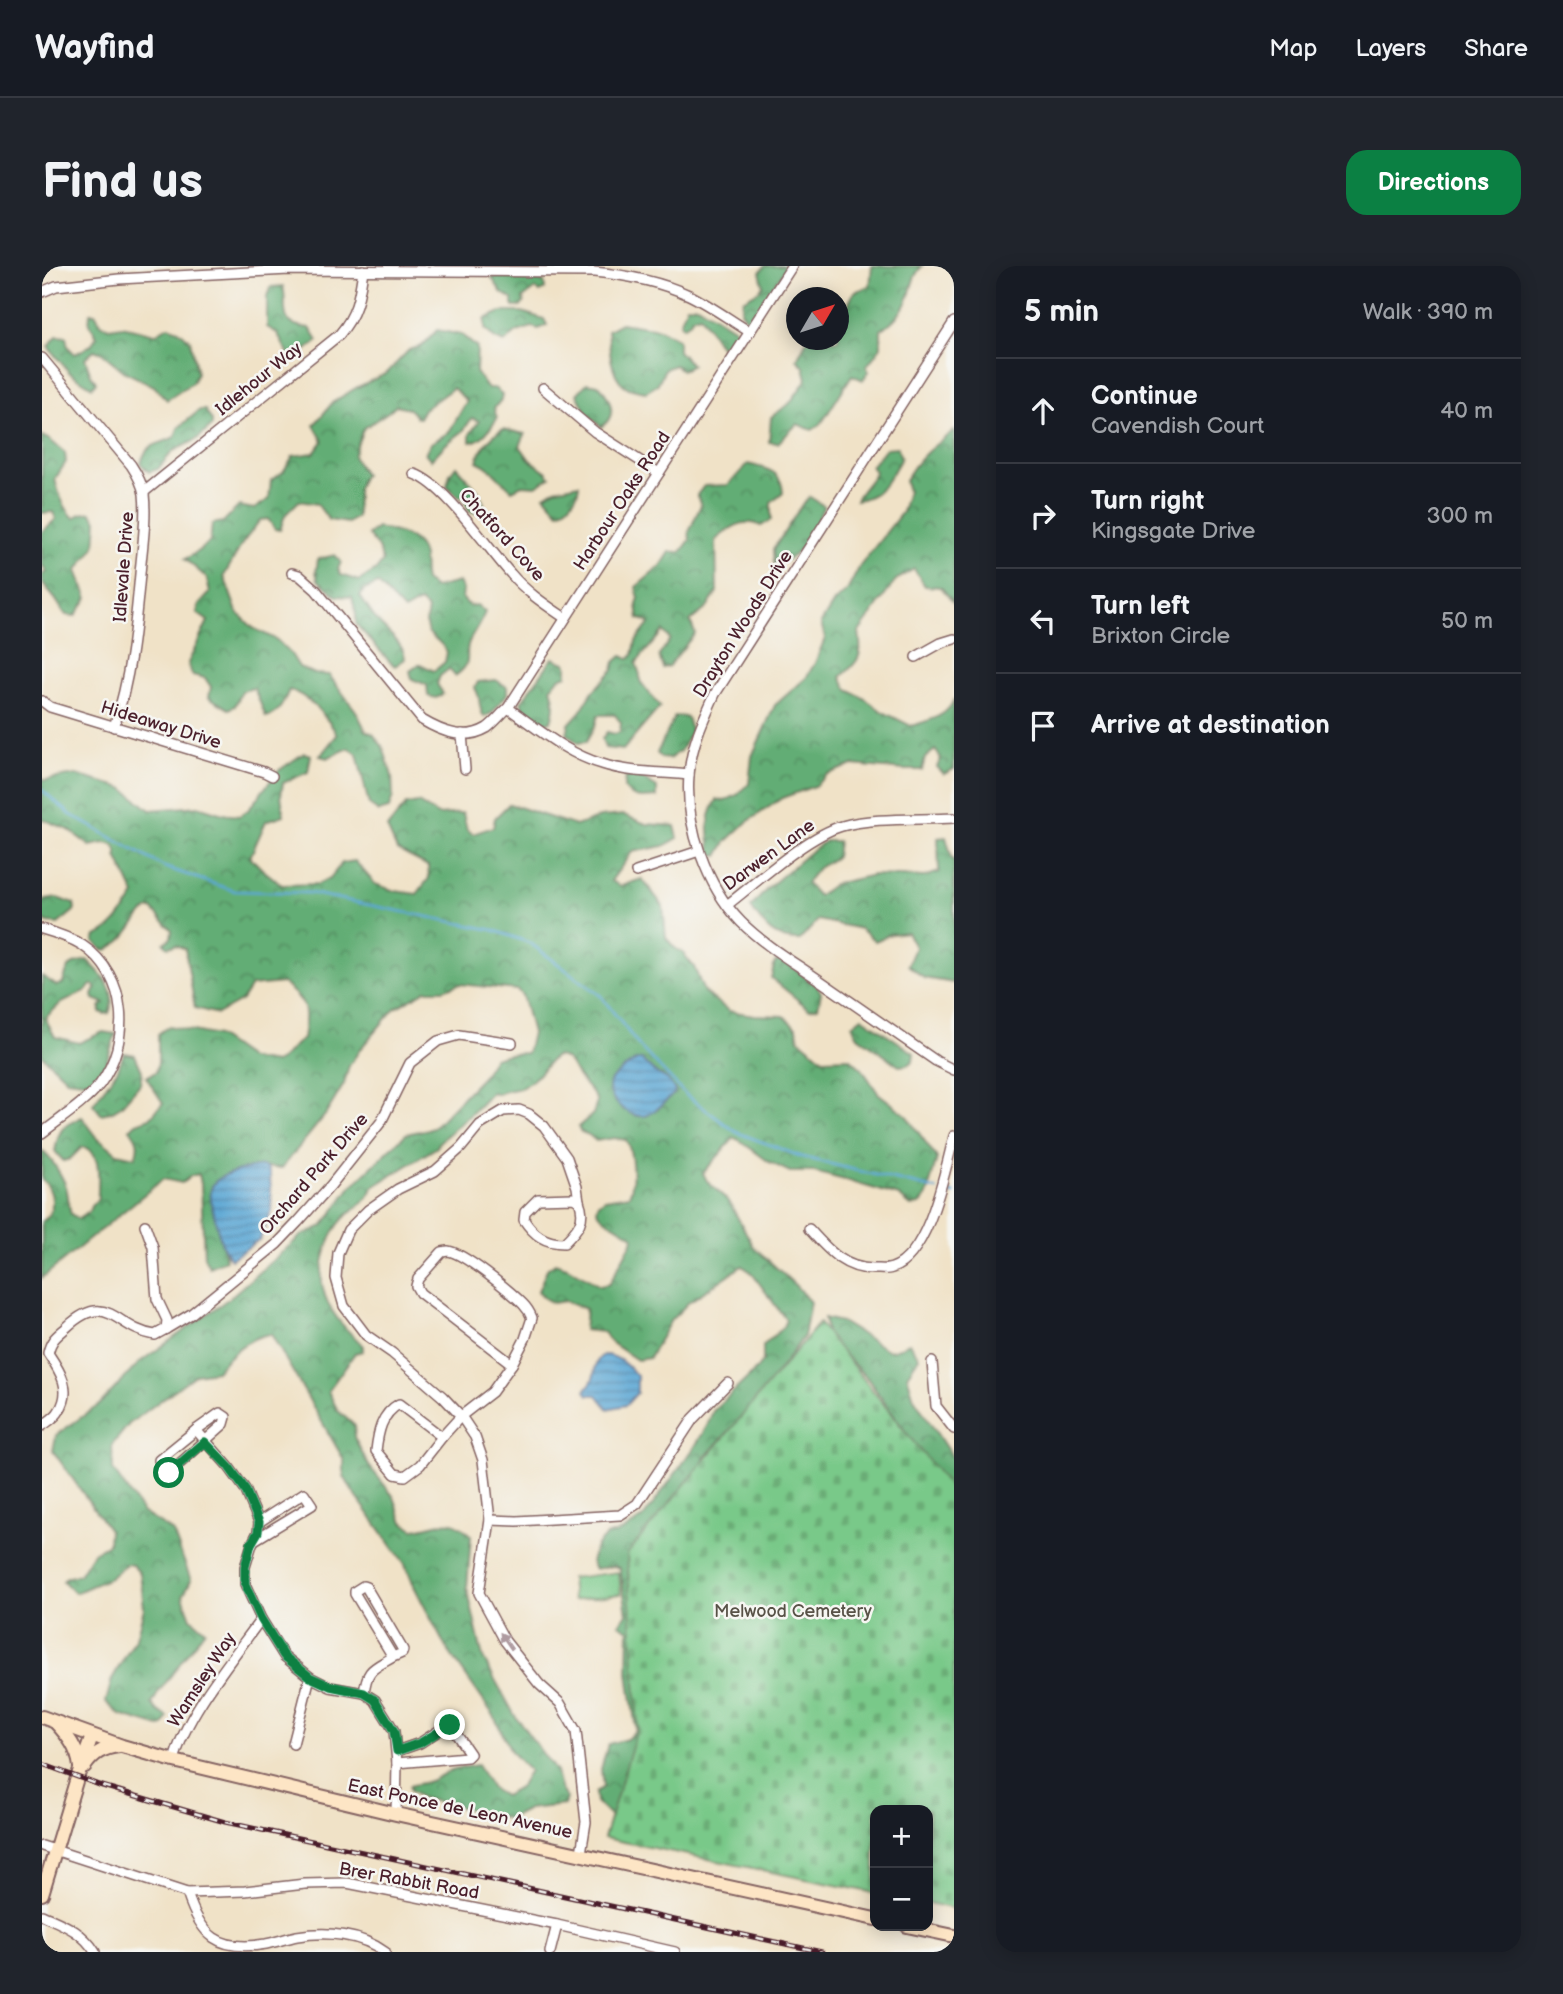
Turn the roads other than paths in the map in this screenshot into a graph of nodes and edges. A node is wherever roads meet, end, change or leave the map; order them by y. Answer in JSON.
{"nodes":[{"id":1,"x":792,"y":266,"type":"edge"},
{"id":2,"x":363,"y":271,"type":"junction"},
{"id":3,"x":42,"y":292,"type":"edge"},
{"id":4,"x":953,"y":324,"type":"edge"},
{"id":5,"x":750,"y":332,"type":"junction"},
{"id":6,"x":42,"y":358,"type":"edge"},
{"id":7,"x":543,"y":388,"type":"dead end"},
{"id":8,"x":659,"y":473,"type":"junction"},
{"id":9,"x":415,"y":474,"type":"dead end"},
{"id":10,"x":144,"y":492,"type":"junction"},
{"id":11,"x":292,"y":573,"type":"dead end"},
{"id":12,"x":565,"y":618,"type":"junction"},
{"id":13,"x":954,"y":639,"type":"edge"},
{"id":14,"x":916,"y":657,"type":"dead end"},
{"id":15,"x":42,"y":701,"type":"edge"},
{"id":16,"x":508,"y":708,"type":"junction"},
{"id":17,"x":114,"y":727,"type":"junction"},
{"id":18,"x":462,"y":734,"type":"junction"},
{"id":19,"x":465,"y":769,"type":"dead end"},
{"id":20,"x":689,"y":775,"type":"junction"},
{"id":21,"x":272,"y":776,"type":"dead end"},
{"id":22,"x":954,"y":818,"type":"edge"},
{"id":23,"x":699,"y":851,"type":"junction"},
{"id":24,"x":636,"y":872,"type":"dead end"},
{"id":25,"x":727,"y":905,"type":"junction"},
{"id":26,"x":42,"y":929,"type":"edge"},
{"id":27,"x":512,"y":1043,"type":"dead end"},
{"id":28,"x":954,"y":1070,"type":"edge"},
{"id":29,"x":42,"y":1133,"type":"edge"},
{"id":30,"x":954,"y":1136,"type":"edge"},
{"id":31,"x":579,"y":1201,"type":"junction"},
{"id":32,"x":145,"y":1225,"type":"dead end"},
{"id":33,"x":809,"y":1230,"type":"dead end"},
{"id":34,"x":166,"y":1329,"type":"junction"},
{"id":35,"x":932,"y":1362,"type":"dead end"},
{"id":36,"x":512,"y":1364,"type":"junction"},
{"id":37,"x":728,"y":1383,"type":"dead end"},
{"id":38,"x":461,"y":1416,"type":"junction"},
{"id":39,"x":42,"y":1426,"type":"edge"},
{"id":40,"x":954,"y":1429,"type":"edge"},
{"id":41,"x":196,"y":1430,"type":"junction"},
{"id":42,"x":442,"y":1437,"type":"junction"},
{"id":43,"x":205,"y":1442,"type":"junction"},
{"id":44,"x":490,"y":1520,"type":"junction"},
{"id":45,"x":259,"y":1522,"type":"junction"},
{"id":46,"x":254,"y":1539,"type":"junction"},
{"id":47,"x":261,"y":1619,"type":"junction"},
{"id":48,"x":393,"y":1657,"type":"junction"},
{"id":49,"x":310,"y":1677,"type":"junction"},
{"id":50,"x":364,"y":1693,"type":"junction"},
{"id":51,"x":42,"y":1717,"type":"edge"},
{"id":52,"x":55,"y":1722,"type":"junction"},
{"id":53,"x":92,"y":1735,"type":"junction"},
{"id":54,"x":293,"y":1744,"type":"dead end"},
{"id":55,"x":122,"y":1746,"type":"junction"},
{"id":56,"x":397,"y":1751,"type":"junction"},
{"id":57,"x":174,"y":1760,"type":"junction"},
{"id":58,"x":397,"y":1763,"type":"junction"},
{"id":59,"x":80,"y":1771,"type":"junction"},
{"id":60,"x":396,"y":1814,"type":"junction"},
{"id":61,"x":42,"y":1846,"type":"edge"},
{"id":62,"x":55,"y":1850,"type":"junction"},
{"id":63,"x":581,"y":1853,"type":"junction"},
{"id":64,"x":187,"y":1893,"type":"junction"},
{"id":65,"x":42,"y":1894,"type":"edge"},
{"id":66,"x":42,"y":1915,"type":"edge"},
{"id":67,"x":870,"y":1918,"type":"edge"},
{"id":68,"x":556,"y":1925,"type":"junction"},
{"id":69,"x":930,"y":1931,"type":"edge"},
{"id":70,"x":954,"y":1936,"type":"edge"},
{"id":71,"x":244,"y":1950,"type":"edge"},
{"id":72,"x":95,"y":1952,"type":"edge"},
{"id":73,"x":385,"y":1952,"type":"edge"},
{"id":74,"x":550,"y":1952,"type":"edge"},
{"id":75,"x":675,"y":1952,"type":"edge"}],
"edges":[{"from":1,"to":5,"type":"street","name":"Harbour Oaks Road"},
{"from":2,"to":3,"type":"street"},
{"from":2,"to":5,"type":"street"},
{"from":2,"to":10,"type":"street","name":"Idlehour Way"},
{"from":4,"to":20,"type":"street","name":"Drayton Woods Drive"},
{"from":5,"to":8,"type":"street","name":"Harbour Oaks Road"},
{"from":6,"to":10,"type":"street","name":"Idlevale Drive"},
{"from":7,"to":8,"type":"street"},
{"from":8,"to":12,"type":"street","name":"Harbour Oaks Road"},
{"from":9,"to":12,"type":"street","name":"Chatford Cove"},
{"from":10,"to":17,"type":"street","name":"Idlevale Drive"},
{"from":11,"to":18,"type":"street"},
{"from":12,"to":16,"type":"street","name":"Harbour Oaks Road"},
{"from":13,"to":14,"type":"street"},
{"from":15,"to":17,"type":"street","name":"Hideaway Drive"},
{"from":16,"to":18,"type":"street","name":"Harbour Oaks Road"},
{"from":16,"to":20,"type":"street"},
{"from":17,"to":21,"type":"street","name":"Hideaway Drive"},
{"from":18,"to":19,"type":"street"},
{"from":20,"to":23,"type":"street","name":"Drayton Woods Drive"},
{"from":22,"to":25,"type":"street","name":"Darwen Lane"},
{"from":23,"to":24,"type":"street"},
{"from":23,"to":25,"type":"street","name":"Drayton Woods Drive"},
{"from":25,"to":28,"type":"street","name":"Drayton Woods Drive"},
{"from":26,"to":29,"type":"street"},
{"from":27,"to":34,"type":"street","name":"Orchard Park Drive"},
{"from":30,"to":33,"type":"street"},
{"from":31,"to":31,"type":"street"},
{"from":31,"to":38,"type":"street"},
{"from":32,"to":34,"type":"street"},
{"from":34,"to":39,"type":"street"},
{"from":35,"to":40,"type":"street"},
{"from":36,"to":36,"type":"street"},
{"from":36,"to":38,"type":"street"},
{"from":37,"to":44,"type":"street"},
{"from":38,"to":42,"type":"street"},
{"from":38,"to":44,"type":"street"},
{"from":41,"to":43,"type":"street"},
{"from":41,"to":43,"type":"street"},
{"from":41,"to":43,"type":"street"},
{"from":42,"to":42,"type":"street"},
{"from":43,"to":45,"type":"street"},
{"from":63,"to":44,"type":"street","one_way":true},
{"from":45,"to":46,"type":"street"},
{"from":45,"to":46,"type":"street"},
{"from":46,"to":47,"type":"street"},
{"from":47,"to":49,"type":"street"},
{"from":47,"to":57,"type":"street","name":"Wamsley Way"},
{"from":48,"to":48,"type":"street"},
{"from":48,"to":50,"type":"street"},
{"from":49,"to":50,"type":"street"},
{"from":49,"to":54,"type":"street"},
{"from":50,"to":56,"type":"street"},
{"from":51,"to":52,"type":"main road","name":"East Ponce de Leon Avenue"},
{"from":52,"to":53,"type":"main road","name":"East Ponce de Leon Avenue"},
{"from":52,"to":59,"type":"main road"},
{"from":53,"to":55,"type":"main road","name":"East Ponce de Leon Avenue"},
{"from":53,"to":59,"type":"main road"},
{"from":55,"to":57,"type":"main road","name":"East Ponce de Leon Avenue"},
{"from":55,"to":59,"type":"main road"},
{"from":56,"to":58,"type":"street"},
{"from":56,"to":58,"type":"street"},
{"from":57,"to":60,"type":"main road","name":"East Ponce de Leon Avenue"},
{"from":58,"to":60,"type":"street"},
{"from":59,"to":62,"type":"main road"},
{"from":60,"to":63,"type":"main road","name":"East Ponce de Leon Avenue"},
{"from":61,"to":62,"type":"street","name":"Brer Rabbit Road"},
{"from":62,"to":64,"type":"street","name":"Brer Rabbit Road"},
{"from":62,"to":65,"type":"main road"},
{"from":63,"to":67,"type":"main road","name":"East Ponce de Leon Avenue"},
{"from":64,"to":68,"type":"street","name":"Brer Rabbit Road"},
{"from":64,"to":71,"type":"street"},
{"from":66,"to":72,"type":"street"},
{"from":68,"to":74,"type":"street"},
{"from":68,"to":75,"type":"street","name":"Brer Rabbit Road"},
{"from":69,"to":70,"type":"main road"},
{"from":71,"to":73,"type":"street"}]}
